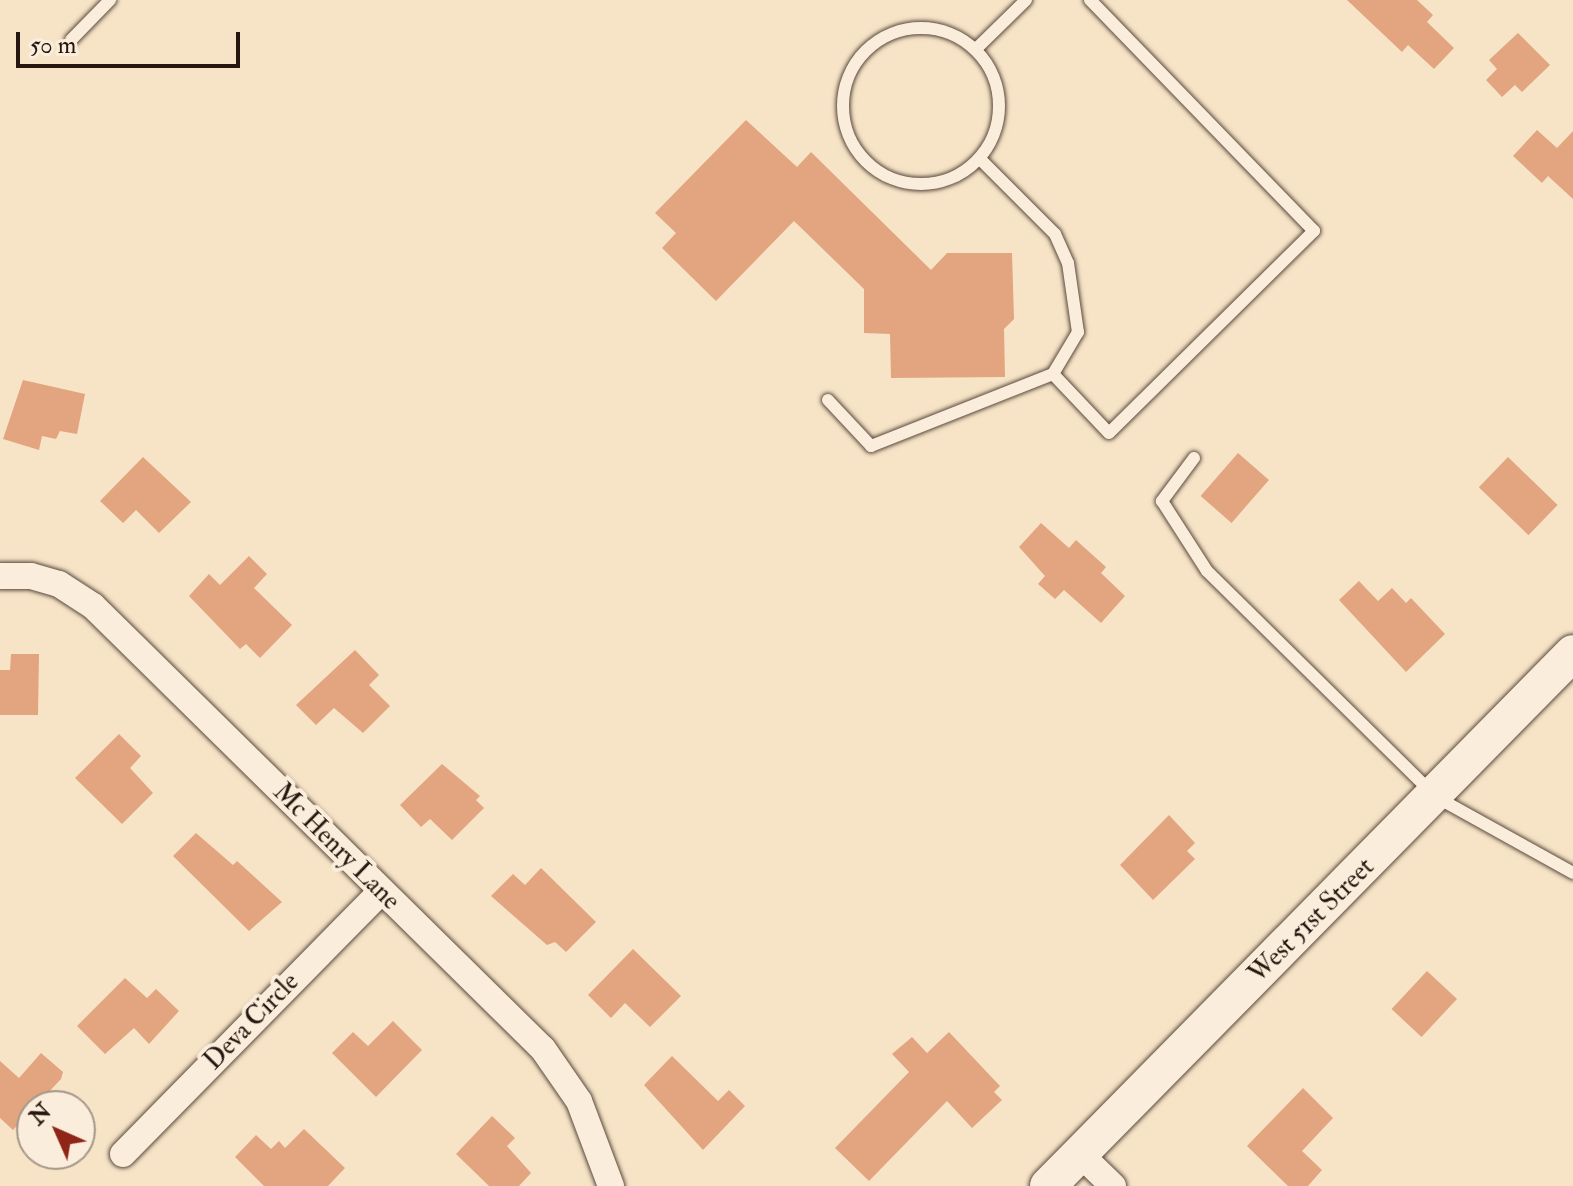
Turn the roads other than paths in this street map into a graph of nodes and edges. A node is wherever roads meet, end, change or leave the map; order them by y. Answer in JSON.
{"nodes":[{"id":1,"x":110,"y":0,"type":"edge"},
{"id":2,"x":1026,"y":0,"type":"edge"},
{"id":3,"x":1090,"y":0,"type":"edge"},
{"id":4,"x":71,"y":40,"type":"dead end"},
{"id":5,"x":976,"y":49,"type":"junction"},
{"id":6,"x":980,"y":159,"type":"junction"},
{"id":7,"x":1053,"y":374,"type":"junction"},
{"id":8,"x":828,"y":400,"type":"dead end"},
{"id":9,"x":1194,"y":458,"type":"dead end"},
{"id":10,"x":0,"y":576,"type":"edge"},
{"id":11,"x":1573,"y":653,"type":"edge"},
{"id":12,"x":1436,"y":797,"type":"junction"},
{"id":13,"x":1573,"y":873,"type":"edge"},
{"id":14,"x":381,"y":891,"type":"junction"},
{"id":15,"x":123,"y":1154,"type":"dead end"},
{"id":16,"x":1080,"y":1154,"type":"junction"},
{"id":17,"x":611,"y":1186,"type":"edge"},
{"id":18,"x":1048,"y":1186,"type":"edge"},
{"id":19,"x":1113,"y":1186,"type":"edge"}],
"edges":[{"from":1,"to":4,"type":"lane"},
{"from":2,"to":5,"type":"lane"},
{"from":3,"to":7,"type":"lane"},
{"from":5,"to":6,"type":"lane"},
{"from":5,"to":6,"type":"lane"},
{"from":6,"to":7,"type":"lane"},
{"from":7,"to":8,"type":"lane"},
{"from":9,"to":12,"type":"lane"},
{"from":10,"to":14,"type":"street","name":"Mc Henry Lane"},
{"from":11,"to":12,"type":"street","name":"West 51st Street"},
{"from":12,"to":13,"type":"lane"},
{"from":12,"to":16,"type":"street","name":"West 51st Street"},
{"from":14,"to":15,"type":"street","name":"Deva Circle"},
{"from":14,"to":17,"type":"street","name":"Mc Henry Lane"},
{"from":16,"to":18,"type":"street","name":"West 51st Street"},
{"from":16,"to":19,"type":"street"}]}
